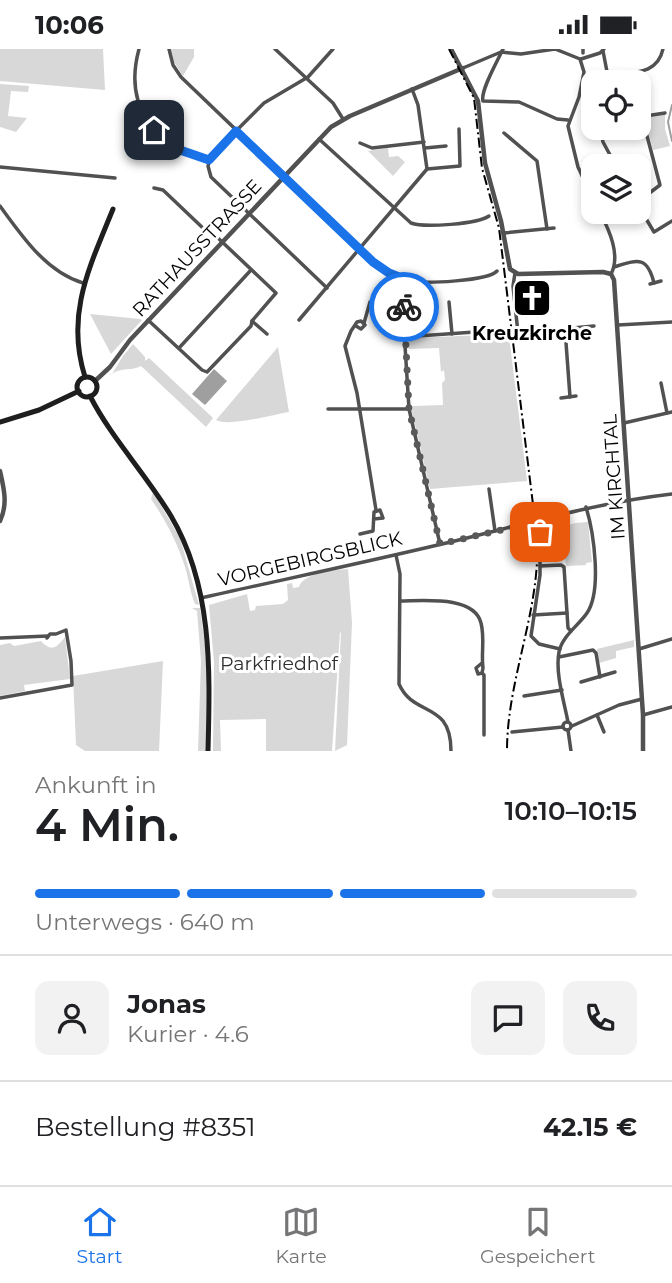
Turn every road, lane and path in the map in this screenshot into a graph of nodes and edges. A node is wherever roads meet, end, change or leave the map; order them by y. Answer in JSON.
{"nodes":[{"id":1,"x":139,"y":49,"type":"edge"},
{"id":2,"x":169,"y":49,"type":"edge"},
{"id":3,"x":275,"y":49,"type":"edge"},
{"id":4,"x":334,"y":49,"type":"edge"},
{"id":5,"x":452,"y":49,"type":"edge"},
{"id":6,"x":555,"y":49,"type":"edge"},
{"id":7,"x":663,"y":49,"type":"edge"},
{"id":8,"x":500,"y":50,"type":"edge"},
{"id":9,"x":604,"y":50,"type":"edge"},
{"id":10,"x":580,"y":59,"type":"junction"},
{"id":11,"x":463,"y":68,"type":"junction"},
{"id":12,"x":607,"y":70,"type":"edge"},
{"id":13,"x":648,"y":70,"type":"edge"},
{"id":14,"x":305,"y":78,"type":"junction"},
{"id":15,"x":412,"y":89,"type":"junction"},
{"id":16,"x":665,"y":113,"type":"dead end"},
{"id":17,"x":651,"y":115,"type":"edge"},
{"id":18,"x":343,"y":119,"type":"junction"},
{"id":19,"x":568,"y":120,"type":"junction"},
{"id":20,"x":458,"y":129,"type":"dead end"},
{"id":21,"x":236,"y":131,"type":"junction"},
{"id":22,"x":504,"y":133,"type":"dead end"},
{"id":23,"x":319,"y":139,"type":"junction"},
{"id":24,"x":424,"y":142,"type":"junction"},
{"id":25,"x":360,"y":143,"type":"dead end"},
{"id":26,"x":446,"y":146,"type":"dead end"},
{"id":27,"x":425,"y":148,"type":"junction"},
{"id":28,"x":651,"y":154,"type":"edge"},
{"id":29,"x":209,"y":160,"type":"junction"},
{"id":30,"x":0,"y":167,"type":"edge"},
{"id":31,"x":428,"y":169,"type":"junction"},
{"id":32,"x":581,"y":171,"type":"edge"},
{"id":33,"x":284,"y":176,"type":"junction"},
{"id":34,"x":115,"y":178,"type":"dead end"},
{"id":35,"x":154,"y":188,"type":"dead end"},
{"id":36,"x":651,"y":192,"type":"edge"},
{"id":37,"x":0,"y":206,"type":"edge"},
{"id":38,"x":113,"y":209,"type":"dead end"},
{"id":39,"x":394,"y":210,"type":"junction"},
{"id":40,"x":249,"y":213,"type":"junction"},
{"id":41,"x":489,"y":216,"type":"dead end"},
{"id":42,"x":672,"y":221,"type":"edge"},
{"id":43,"x":605,"y":224,"type":"edge"},
{"id":44,"x":649,"y":224,"type":"edge"},
{"id":45,"x":554,"y":228,"type":"dead end"},
{"id":46,"x":547,"y":229,"type":"junction"},
{"id":47,"x":503,"y":233,"type":"junction"},
{"id":48,"x":222,"y":241,"type":"junction"},
{"id":49,"x":360,"y":249,"type":"junction"},
{"id":50,"x":614,"y":268,"type":"junction"},
{"id":51,"x":251,"y":269,"type":"junction"},
{"id":52,"x":498,"y":271,"type":"dead end"},
{"id":53,"x":515,"y":273,"type":"junction"},
{"id":54,"x":611,"y":274,"type":"junction"},
{"id":55,"x":409,"y":281,"type":"junction"},
{"id":56,"x":661,"y":281,"type":"dead end"},
{"id":57,"x":83,"y":283,"type":"junction"},
{"id":58,"x":327,"y":288,"type":"junction"},
{"id":59,"x":370,"y":302,"type":"dead end"},
{"id":60,"x":449,"y":302,"type":"dead end"},
{"id":61,"x":148,"y":320,"type":"junction"},
{"id":62,"x":299,"y":320,"type":"dead end"},
{"id":63,"x":253,"y":321,"type":"junction"},
{"id":64,"x":672,"y":322,"type":"edge"},
{"id":65,"x":618,"y":325,"type":"junction"},
{"id":66,"x":594,"y":326,"type":"dead end"},
{"id":67,"x":565,"y":329,"type":"junction"},
{"id":68,"x":517,"y":331,"type":"junction"},
{"id":69,"x":267,"y":334,"type":"dead end"},
{"id":70,"x":452,"y":334,"type":"junction"},
{"id":71,"x":404,"y":337,"type":"junction"},
{"id":72,"x":179,"y":348,"type":"junction"},
{"id":73,"x":85,"y":377,"type":"junction"},
{"id":74,"x":95,"y":381,"type":"junction"},
{"id":75,"x":661,"y":383,"type":"dead end"},
{"id":76,"x":79,"y":391,"type":"junction"},
{"id":77,"x":90,"y":396,"type":"junction"},
{"id":78,"x":576,"y":396,"type":"dead end"},
{"id":79,"x":570,"y":397,"type":"junction"},
{"id":80,"x":561,"y":398,"type":"dead end"},
{"id":81,"x":328,"y":409,"type":"dead end"},
{"id":82,"x":358,"y":409,"type":"junction"},
{"id":83,"x":409,"y":409,"type":"junction"},
{"id":84,"x":669,"y":413,"type":"edge"},
{"id":85,"x":0,"y":422,"type":"edge"},
{"id":86,"x":624,"y":423,"type":"junction"},
{"id":87,"x":0,"y":471,"type":"edge"},
{"id":88,"x":489,"y":489,"type":"dead end"},
{"id":89,"x":672,"y":494,"type":"edge"},
{"id":90,"x":629,"y":499,"type":"junction"},
{"id":91,"x":586,"y":507,"type":"junction"},
{"id":92,"x":376,"y":510,"type":"junction"},
{"id":93,"x":1,"y":519,"type":"edge"},
{"id":94,"x":374,"y":519,"type":"junction"},
{"id":95,"x":540,"y":521,"type":"junction"},
{"id":96,"x":495,"y":531,"type":"junction"},
{"id":97,"x":360,"y":534,"type":"dead end"},
{"id":98,"x":440,"y":544,"type":"junction"},
{"id":99,"x":396,"y":555,"type":"junction"},
{"id":100,"x":540,"y":566,"type":"junction"},
{"id":101,"x":201,"y":598,"type":"junction"},
{"id":102,"x":400,"y":601,"type":"junction"},
{"id":103,"x":567,"y":613,"type":"junction"},
{"id":104,"x":533,"y":615,"type":"junction"},
{"id":105,"x":571,"y":631,"type":"junction"},
{"id":106,"x":0,"y":638,"type":"edge"},
{"id":107,"x":672,"y":639,"type":"edge"},
{"id":108,"x":559,"y":649,"type":"junction"},
{"id":109,"x":639,"y":649,"type":"junction"},
{"id":110,"x":559,"y":657,"type":"junction"},
{"id":111,"x":615,"y":672,"type":"dead end"},
{"id":112,"x":600,"y":677,"type":"junction"},
{"id":113,"x":581,"y":682,"type":"dead end"},
{"id":114,"x":562,"y":690,"type":"junction"},
{"id":115,"x":524,"y":696,"type":"dead end"},
{"id":116,"x":0,"y":698,"type":"edge"},
{"id":117,"x":642,"y":699,"type":"junction"},
{"id":118,"x":672,"y":707,"type":"edge"},
{"id":119,"x":596,"y":715,"type":"junction"},
{"id":120,"x":643,"y":715,"type":"junction"},
{"id":121,"x":570,"y":724,"type":"junction"},
{"id":122,"x":566,"y":729,"type":"junction"},
{"id":123,"x":512,"y":732,"type":"dead end"},
{"id":124,"x":604,"y":732,"type":"dead end"},
{"id":125,"x":484,"y":735,"type":"dead end"},
{"id":126,"x":208,"y":751,"type":"edge"},
{"id":127,"x":451,"y":751,"type":"edge"},
{"id":128,"x":570,"y":751,"type":"edge"},
{"id":129,"x":643,"y":751,"type":"edge"}],
"edges":[{"from":1,"to":29,"type":"street"},
{"from":2,"to":21,"type":"street"},
{"from":3,"to":14,"type":"street"},
{"from":4,"to":14,"type":"street"},
{"from":5,"to":11,"type":"street"},
{"from":6,"to":8,"type":"street","name":"RATHAUSSTRASSE"},
{"from":6,"to":10,"type":"street"},
{"from":7,"to":13,"type":"street"},
{"from":8,"to":11,"type":"street","name":"RATHAUSSTRASSE"},
{"from":8,"to":19,"type":"street"},
{"from":9,"to":10,"type":"street"},
{"from":9,"to":12,"type":"street"},
{"from":10,"to":19,"type":"street"},
{"from":11,"to":15,"type":"street","name":"RATHAUSSTRASSE"},
{"from":11,"to":47,"type":"street"},
{"from":14,"to":18,"type":"street"},
{"from":14,"to":21,"type":"street"},
{"from":15,"to":18,"type":"street","name":"RATHAUSSTRASSE"},
{"from":15,"to":24,"type":"street"},
{"from":16,"to":17,"type":"street"},
{"from":18,"to":23,"type":"street","name":"RATHAUSSTRASSE"},
{"from":19,"to":32,"type":"street"},
{"from":20,"to":31,"type":"street"},
{"from":21,"to":29,"type":"street"},
{"from":21,"to":33,"type":"street"},
{"from":22,"to":46,"type":"street"},
{"from":23,"to":33,"type":"street","name":"RATHAUSSTRASSE"},
{"from":23,"to":39,"type":"street"},
{"from":24,"to":25,"type":"street"},
{"from":24,"to":27,"type":"street"},
{"from":26,"to":27,"type":"street"},
{"from":27,"to":31,"type":"street"},
{"from":28,"to":36,"type":"street"},
{"from":29,"to":40,"type":"street"},
{"from":30,"to":34,"type":"street"},
{"from":31,"to":39,"type":"street"},
{"from":33,"to":40,"type":"street","name":"RATHAUSSTRASSE"},
{"from":33,"to":49,"type":"street"},
{"from":35,"to":48,"type":"street"},
{"from":37,"to":57,"type":"street"},
{"from":38,"to":57,"type":"main road"},
{"from":39,"to":41,"type":"street"},
{"from":39,"to":49,"type":"street"},
{"from":40,"to":48,"type":"street","name":"RATHAUSSTRASSE"},
{"from":40,"to":58,"type":"street"},
{"from":42,"to":44,"type":"street"},
{"from":43,"to":50,"type":"street"},
{"from":45,"to":46,"type":"street"},
{"from":46,"to":47,"type":"street"},
{"from":47,"to":53,"type":"street"},
{"from":48,"to":51,"type":"street"},
{"from":48,"to":61,"type":"street","name":"RATHAUSSTRASSE"},
{"from":49,"to":55,"type":"street"},
{"from":49,"to":58,"type":"street"},
{"from":50,"to":54,"type":"street"},
{"from":50,"to":56,"type":"street"},
{"from":51,"to":63,"type":"street"},
{"from":51,"to":72,"type":"street"},
{"from":52,"to":55,"type":"street"},
{"from":53,"to":54,"type":"street"},
{"from":53,"to":68,"type":"street"},
{"from":54,"to":65,"type":"street","name":"IM KIRCHTAL"},
{"from":55,"to":71,"type":"street"},
{"from":57,"to":73,"type":"main road"},
{"from":58,"to":62,"type":"street"},
{"from":59,"to":82,"type":"street"},
{"from":60,"to":70,"type":"street"},
{"from":61,"to":72,"type":"street"},
{"from":61,"to":74,"type":"street","name":"RATHAUSSTRASSE"},
{"from":63,"to":69,"type":"street"},
{"from":63,"to":72,"type":"street"},
{"from":64,"to":65,"type":"street"},
{"from":65,"to":86,"type":"street","name":"IM KIRCHTAL"},
{"from":66,"to":67,"type":"street"},
{"from":67,"to":68,"type":"street"},
{"from":67,"to":79,"type":"street"},
{"from":68,"to":70,"type":"street"},
{"from":70,"to":71,"type":"street"},
{"from":71,"to":83,"type":"street"},
{"from":73,"to":74,"type":"main road"},
{"from":73,"to":76,"type":"main road"},
{"from":74,"to":77,"type":"main road"},
{"from":75,"to":84,"type":"street"},
{"from":76,"to":77,"type":"main road"},
{"from":76,"to":85,"type":"main road"},
{"from":77,"to":101,"type":"main road"},
{"from":78,"to":79,"type":"street"},
{"from":79,"to":80,"type":"street"},
{"from":81,"to":82,"type":"street"},
{"from":82,"to":83,"type":"street"},
{"from":82,"to":92,"type":"street"},
{"from":83,"to":98,"type":"street"},
{"from":84,"to":86,"type":"street"},
{"from":86,"to":90,"type":"street","name":"IM KIRCHTAL"},
{"from":87,"to":93,"type":"street"},
{"from":88,"to":96,"type":"street"},
{"from":89,"to":90,"type":"street","name":"VORGEBIRGSBLICK"},
{"from":90,"to":91,"type":"street","name":"VORGEBIRGSBLICK"},
{"from":90,"to":109,"type":"street","name":"IM KIRCHTAL"},
{"from":91,"to":95,"type":"street","name":"VORGEBIRGSBLICK"},
{"from":91,"to":105,"type":"street"},
{"from":92,"to":94,"type":"street"},
{"from":92,"to":94,"type":"street"},
{"from":94,"to":97,"type":"street"},
{"from":95,"to":96,"type":"street","name":"VORGEBIRGSBLICK"},
{"from":95,"to":100,"type":"street"},
{"from":96,"to":98,"type":"street","name":"VORGEBIRGSBLICK"},
{"from":98,"to":99,"type":"street","name":"VORGEBIRGSBLICK"},
{"from":99,"to":101,"type":"street","name":"VORGEBIRGSBLICK"},
{"from":99,"to":102,"type":"street"},
{"from":100,"to":103,"type":"street"},
{"from":100,"to":104,"type":"street"},
{"from":101,"to":126,"type":"main road"},
{"from":102,"to":125,"type":"street"},
{"from":102,"to":127,"type":"street"},
{"from":103,"to":104,"type":"street"},
{"from":103,"to":105,"type":"street"},
{"from":104,"to":108,"type":"street"},
{"from":105,"to":108,"type":"street"},
{"from":106,"to":116,"type":"street"},
{"from":107,"to":109,"type":"street"},
{"from":108,"to":110,"type":"street"},
{"from":109,"to":117,"type":"street","name":"IM KIRCHTAL"},
{"from":110,"to":112,"type":"street"},
{"from":110,"to":114,"type":"street"},
{"from":111,"to":112,"type":"street"},
{"from":112,"to":113,"type":"street"},
{"from":114,"to":115,"type":"street"},
{"from":114,"to":121,"type":"street"},
{"from":117,"to":119,"type":"street"},
{"from":117,"to":120,"type":"street","name":"IM KIRCHTAL"},
{"from":118,"to":120,"type":"street"},
{"from":119,"to":121,"type":"street"},
{"from":119,"to":124,"type":"street"},
{"from":120,"to":129,"type":"street","name":"IM KIRCHTAL"},
{"from":121,"to":122,"type":"street"},
{"from":122,"to":123,"type":"street"},
{"from":122,"to":128,"type":"street"}]}
